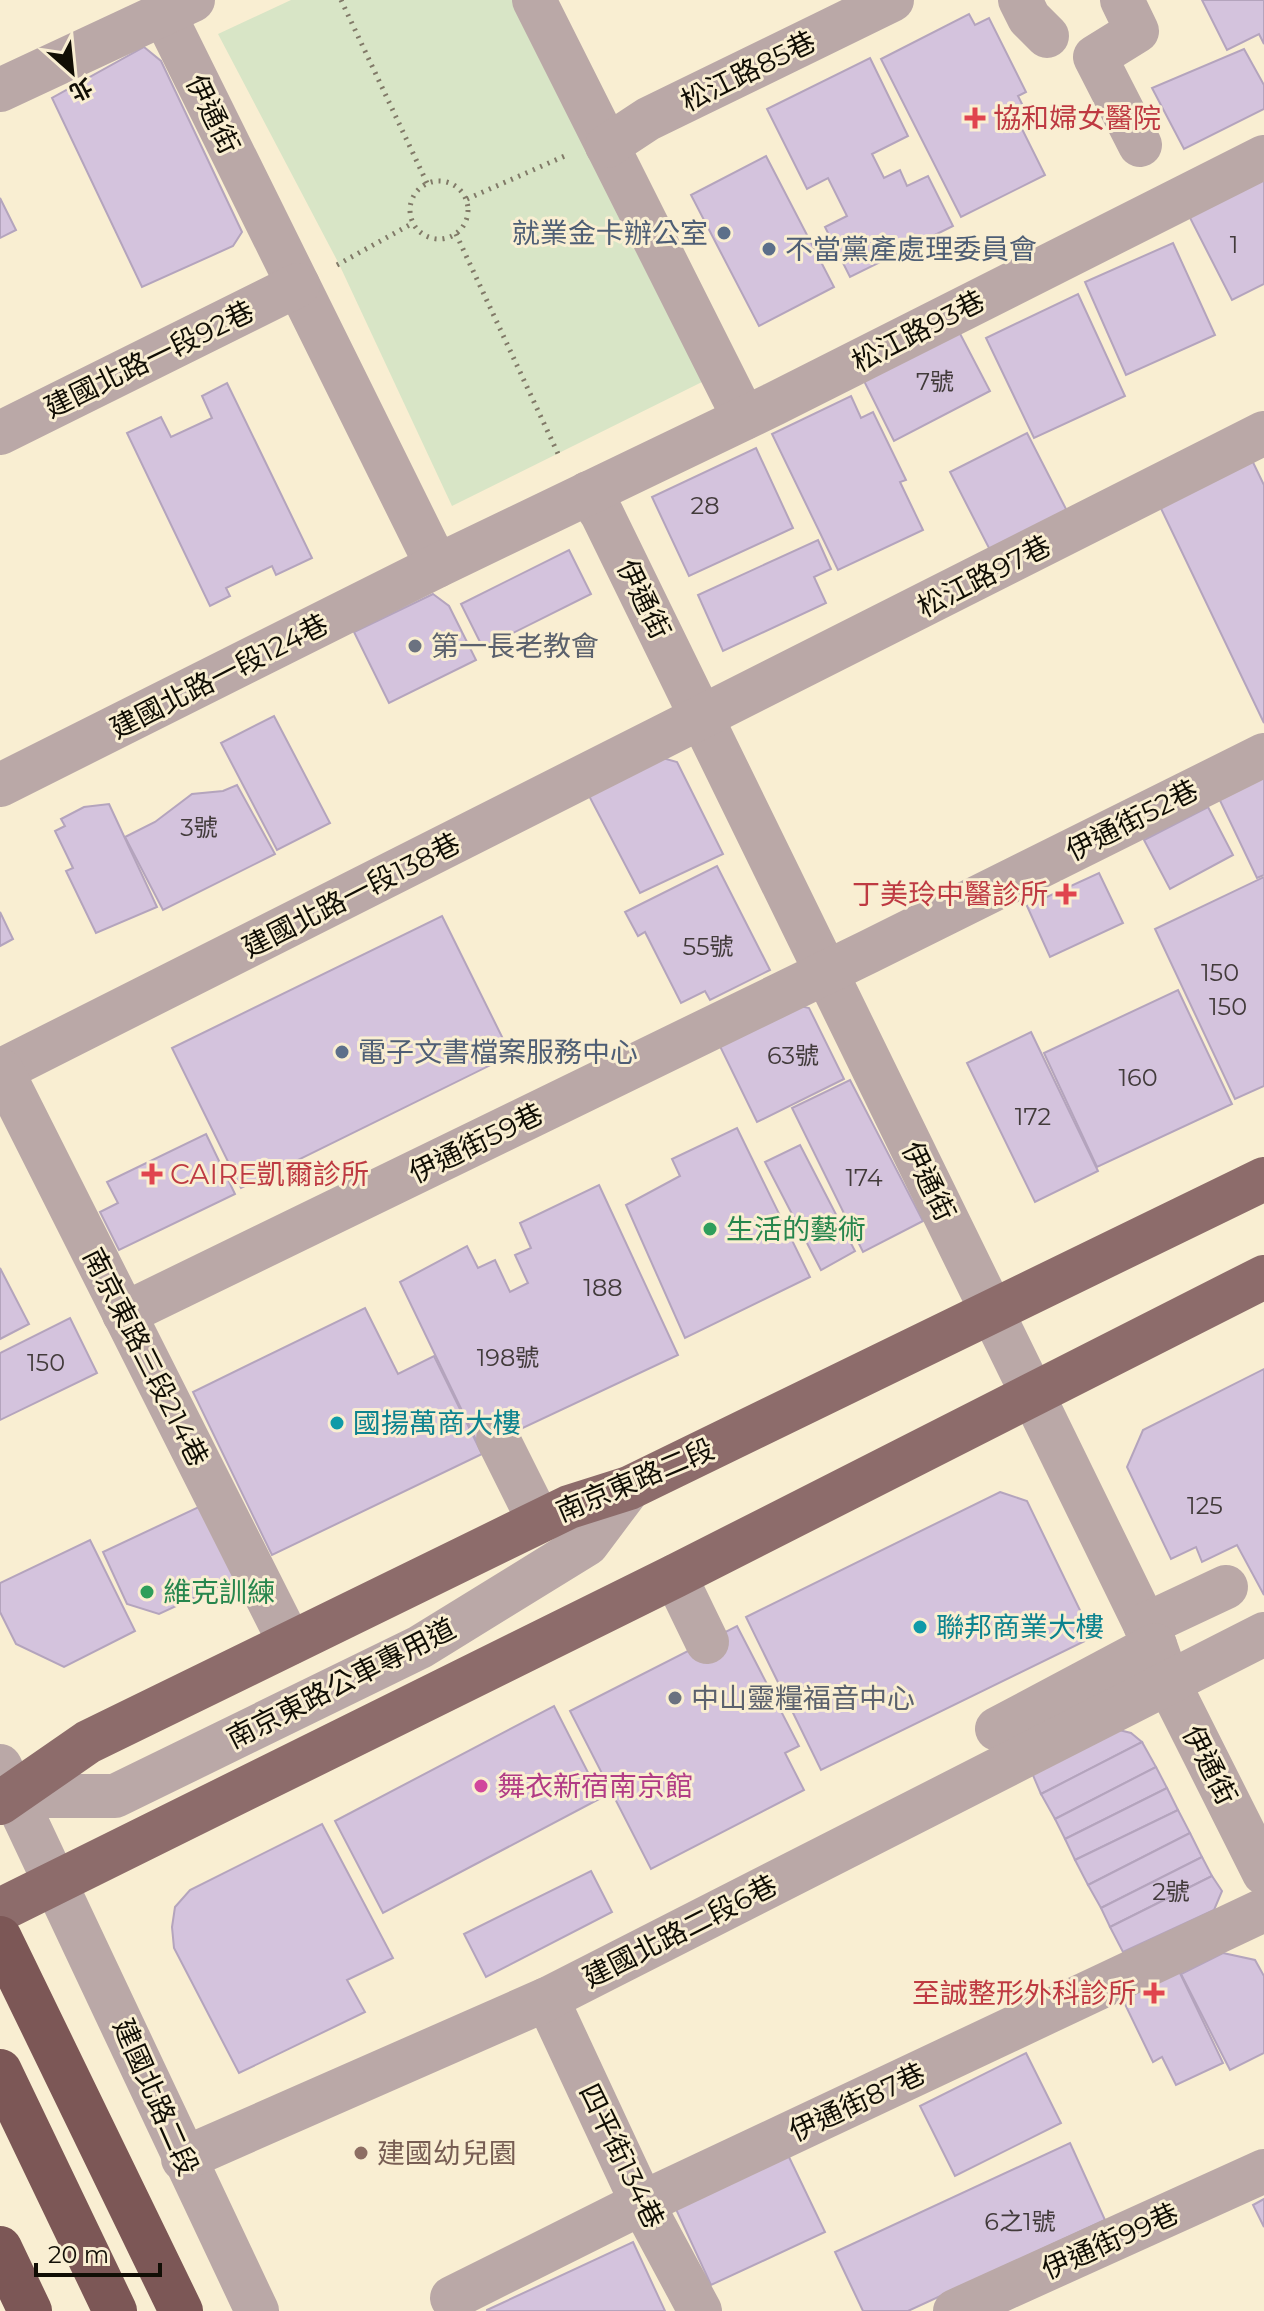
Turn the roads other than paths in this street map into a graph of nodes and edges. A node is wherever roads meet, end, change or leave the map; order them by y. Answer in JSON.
{"nodes":[{"id":1,"x":534,"y":0,"type":"edge"},
{"id":2,"x":892,"y":0,"type":"edge"},
{"id":3,"x":1020,"y":0,"type":"edge"},
{"id":4,"x":1122,"y":0,"type":"edge"},
{"id":5,"x":178,"y":7,"type":"edge"},
{"id":6,"x":1047,"y":36,"type":"dead end"},
{"id":7,"x":0,"y":90,"type":"edge"},
{"id":8,"x":1140,"y":145,"type":"dead end"},
{"id":9,"x":593,"y":148,"type":"junction"},
{"id":10,"x":1264,"y":157,"type":"edge"},
{"id":11,"x":312,"y":278,"type":"junction"},
{"id":12,"x":744,"y":418,"type":"junction"},
{"id":13,"x":0,"y":433,"type":"edge"},
{"id":14,"x":1263,"y":436,"type":"edge"},
{"id":15,"x":576,"y":479,"type":"junction"},
{"id":16,"x":437,"y":566,"type":"junction"},
{"id":17,"x":703,"y":717,"type":"junction"},
{"id":18,"x":1264,"y":755,"type":"edge"},
{"id":19,"x":0,"y":785,"type":"edge"},
{"id":20,"x":829,"y":971,"type":"junction"},
{"id":21,"x":1,"y":1071,"type":"edge"},
{"id":22,"x":1264,"y":1179,"type":"edge"},
{"id":23,"x":1264,"y":1277,"type":"edge"},
{"id":24,"x":994,"y":1312,"type":"junction"},
{"id":25,"x":124,"y":1314,"type":"junction"},
{"id":26,"x":1034,"y":1394,"type":"junction"},
{"id":27,"x":498,"y":1439,"type":"dead end"},
{"id":28,"x":629,"y":1488,"type":"junction"},
{"id":29,"x":539,"y":1521,"type":"junction"},
{"id":30,"x":675,"y":1576,"type":"junction"},
{"id":31,"x":1226,"y":1587,"type":"dead end"},
{"id":32,"x":1264,"y":1634,"type":"edge"},
{"id":33,"x":707,"y":1642,"type":"dead end"},
{"id":34,"x":290,"y":1643,"type":"junction"},
{"id":35,"x":1156,"y":1651,"type":"junction"},
{"id":36,"x":997,"y":1729,"type":"dead end"},
{"id":37,"x":5,"y":1788,"type":"edge"},
{"id":38,"x":1264,"y":1873,"type":"edge"},
{"id":39,"x":57,"y":1883,"type":"junction"},
{"id":40,"x":0,"y":1910,"type":"edge"},
{"id":41,"x":1264,"y":1910,"type":"edge"},
{"id":42,"x":0,"y":1938,"type":"edge"},
{"id":43,"x":547,"y":1999,"type":"junction"},
{"id":44,"x":0,"y":2071,"type":"edge"},
{"id":45,"x":183,"y":2159,"type":"junction"},
{"id":46,"x":1264,"y":2171,"type":"edge"},
{"id":47,"x":642,"y":2203,"type":"junction"},
{"id":48,"x":0,"y":2248,"type":"edge"},
{"id":49,"x":452,"y":2298,"type":"dead end"},
{"id":50,"x":30,"y":2311,"type":"edge"},
{"id":51,"x":115,"y":2311,"type":"edge"},
{"id":52,"x":181,"y":2311,"type":"edge"},
{"id":53,"x":257,"y":2311,"type":"edge"},
{"id":54,"x":700,"y":2311,"type":"edge"},
{"id":55,"x":955,"y":2311,"type":"edge"}],
"edges":[{"from":1,"to":9,"type":"street"},
{"from":2,"to":9,"type":"street","name":"松江路85巷"},
{"from":3,"to":6,"type":"street"},
{"from":4,"to":8,"type":"street"},
{"from":5,"to":7,"type":"street"},
{"from":5,"to":11,"type":"street","name":"伊通街"},
{"from":9,"to":12,"type":"street"},
{"from":10,"to":12,"type":"street","name":"松江路93巷"},
{"from":11,"to":13,"type":"street","name":"建國北路一段92巷"},
{"from":11,"to":16,"type":"street","name":"伊通街"},
{"from":12,"to":15,"type":"street"},
{"from":14,"to":17,"type":"street","name":"松江路97巷"},
{"from":15,"to":16,"type":"street"},
{"from":15,"to":17,"type":"street","name":"伊通街"},
{"from":16,"to":19,"type":"street","name":"建國北路一段124巷"},
{"from":17,"to":20,"type":"street","name":"伊通街"},
{"from":17,"to":21,"type":"street","name":"建國北路一段138巷"},
{"from":18,"to":20,"type":"street","name":"伊通街52巷"},
{"from":20,"to":24,"type":"street","name":"伊通街"},
{"from":20,"to":25,"type":"street","name":"伊通街59巷"},
{"from":21,"to":25,"type":"street","name":"南京東路三段214巷"},
{"from":22,"to":24,"type":"main road","name":"南京東路二段"},
{"from":23,"to":26,"type":"main road"},
{"from":24,"to":26,"type":"street","name":"伊通街"},
{"from":24,"to":28,"type":"main road","name":"南京東路二段"},
{"from":25,"to":34,"type":"street","name":"南京東路三段214巷"},
{"from":26,"to":30,"type":"main road"},
{"from":26,"to":35,"type":"street","name":"伊通街"},
{"from":27,"to":29,"type":"street"},
{"from":28,"to":29,"type":"main road","name":"南京東路二段"},
{"from":28,"to":37,"type":"street","name":"南京東路公車專用道"},
{"from":29,"to":34,"type":"main road","name":"南京東路二段"},
{"from":30,"to":33,"type":"street"},
{"from":30,"to":39,"type":"main road"},
{"from":31,"to":35,"type":"street"},
{"from":32,"to":35,"type":"street"},
{"from":34,"to":37,"type":"main road","name":"南京東路二段"},
{"from":35,"to":36,"type":"street"},
{"from":35,"to":38,"type":"street","name":"伊通街"},
{"from":35,"to":43,"type":"street","name":"建國北路二段6巷"},
{"from":37,"to":39,"type":"street","name":"建國北路二段"},
{"from":39,"to":40,"type":"main road"},
{"from":39,"to":45,"type":"street","name":"建國北路二段"},
{"from":41,"to":47,"type":"street","name":"伊通街87巷"},
{"from":42,"to":52,"type":"highway"},
{"from":43,"to":45,"type":"street","name":"建國北路二段6巷"},
{"from":43,"to":47,"type":"street","name":"四平街134巷"},
{"from":44,"to":51,"type":"highway"},
{"from":45,"to":53,"type":"street","name":"建國北路二段"},
{"from":46,"to":55,"type":"street","name":"伊通街99巷"},
{"from":47,"to":49,"type":"street","name":"伊通街87巷"},
{"from":47,"to":54,"type":"street","name":"四平街134巷"},
{"from":48,"to":50,"type":"highway"}]}
